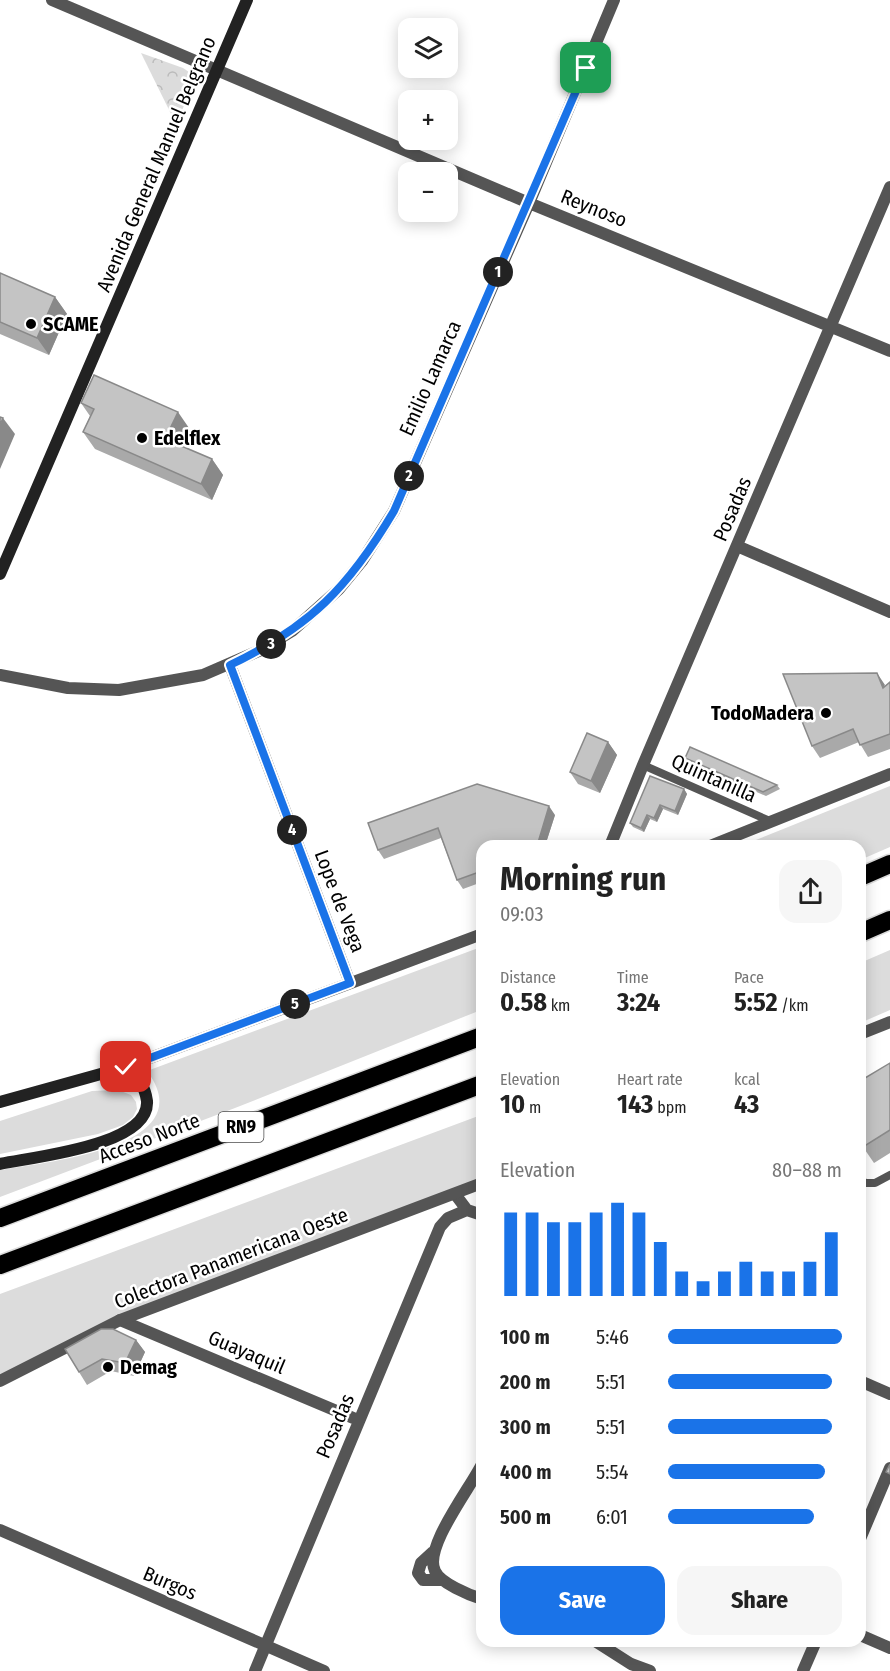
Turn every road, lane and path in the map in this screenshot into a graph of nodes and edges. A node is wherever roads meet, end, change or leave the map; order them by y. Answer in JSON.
{"nodes":[{"id":1,"x":52,"y":0,"type":"edge"},
{"id":2,"x":247,"y":0,"type":"edge"},
{"id":3,"x":614,"y":0,"type":"edge"},
{"id":4,"x":217,"y":70,"type":"junction"},
{"id":5,"x":890,"y":187,"type":"edge"},
{"id":6,"x":529,"y":203,"type":"junction"},
{"id":7,"x":831,"y":326,"type":"junction"},
{"id":8,"x":890,"y":351,"type":"edge"},
{"id":9,"x":737,"y":546,"type":"junction"},
{"id":10,"x":0,"y":574,"type":"edge"},
{"id":11,"x":890,"y":612,"type":"edge"},
{"id":12,"x":230,"y":665,"type":"junction"},
{"id":13,"x":0,"y":675,"type":"edge"},
{"id":14,"x":642,"y":765,"type":"junction"},
{"id":15,"x":890,"y":774,"type":"edge"},
{"id":16,"x":772,"y":822,"type":"junction"},
{"id":17,"x":612,"y":840,"type":"edge"},
{"id":18,"x":726,"y":840,"type":"edge"},
{"id":19,"x":890,"y":864,"type":"edge"},
{"id":20,"x":866,"y":874,"type":"edge"},
{"id":21,"x":890,"y":920,"type":"edge"},
{"id":22,"x":866,"y":930,"type":"edge"},
{"id":23,"x":476,"y":936,"type":"edge"},
{"id":24,"x":350,"y":983,"type":"junction"},
{"id":25,"x":890,"y":1022,"type":"edge"},
{"id":26,"x":866,"y":1032,"type":"edge"},
{"id":27,"x":476,"y":1038,"type":"edge"},
{"id":28,"x":126,"y":1067,"type":"junction"},
{"id":29,"x":476,"y":1086,"type":"edge"},
{"id":30,"x":0,"y":1102,"type":"edge"},
{"id":31,"x":0,"y":1164,"type":"edge"},
{"id":32,"x":890,"y":1175,"type":"edge"},
{"id":33,"x":866,"y":1183,"type":"edge"},
{"id":34,"x":476,"y":1185,"type":"edge"},
{"id":35,"x":455,"y":1194,"type":"junction"},
{"id":36,"x":467,"y":1210,"type":"junction"},
{"id":37,"x":476,"y":1213,"type":"edge"},
{"id":38,"x":0,"y":1218,"type":"edge"},
{"id":39,"x":0,"y":1265,"type":"edge"},
{"id":40,"x":120,"y":1320,"type":"junction"},
{"id":41,"x":0,"y":1381,"type":"edge"},
{"id":42,"x":866,"y":1384,"type":"edge"},
{"id":43,"x":890,"y":1394,"type":"edge"},
{"id":44,"x":358,"y":1420,"type":"junction"},
{"id":45,"x":890,"y":1468,"type":"edge"},
{"id":46,"x":476,"y":1474,"type":"edge"},
{"id":47,"x":866,"y":1525,"type":"edge"},
{"id":48,"x":0,"y":1530,"type":"edge"},
{"id":49,"x":476,"y":1596,"type":"edge"},
{"id":50,"x":866,"y":1638,"type":"edge"},
{"id":51,"x":266,"y":1646,"type":"junction"},
{"id":52,"x":605,"y":1647,"type":"edge"},
{"id":53,"x":813,"y":1647,"type":"edge"},
{"id":54,"x":890,"y":1648,"type":"edge"},
{"id":55,"x":255,"y":1671,"type":"edge"},
{"id":56,"x":324,"y":1671,"type":"edge"},
{"id":57,"x":650,"y":1671,"type":"edge"},
{"id":58,"x":803,"y":1671,"type":"edge"}],
"edges":[{"from":1,"to":4,"type":"street","name":"Reynoso"},
{"from":2,"to":4,"type":"main road","name":"Avenida General Manuel Belgrano"},
{"from":3,"to":6,"type":"street","name":"Emilio Lamarca"},
{"from":4,"to":6,"type":"street","name":"Reynoso"},
{"from":4,"to":10,"type":"main road","name":"Avenida General Manuel Belgrano"},
{"from":5,"to":7,"type":"street","name":"Posadas"},
{"from":6,"to":7,"type":"street","name":"Reynoso"},
{"from":6,"to":12,"type":"street","name":"Emilio Lamarca"},
{"from":7,"to":8,"type":"street","name":"Reynoso"},
{"from":7,"to":9,"type":"street","name":"Posadas"},
{"from":9,"to":11,"type":"street"},
{"from":9,"to":14,"type":"street","name":"Posadas"},
{"from":12,"to":13,"type":"street","name":"Emilio Lamarca"},
{"from":12,"to":24,"type":"street","name":"Lope de Vega"},
{"from":14,"to":16,"type":"lane","name":"Quintanilla"},
{"from":14,"to":17,"type":"street","name":"Posadas"},
{"from":15,"to":16,"type":"street"},
{"from":16,"to":18,"type":"street"},
{"from":19,"to":20,"type":"highway"},
{"from":21,"to":22,"type":"highway"},
{"from":23,"to":24,"type":"street"},
{"from":24,"to":28,"type":"street"},
{"from":25,"to":26,"type":"street"},
{"from":27,"to":38,"type":"highway","name":"Acceso Norte","number":"RN9"},
{"from":28,"to":30,"type":"main road"},
{"from":28,"to":31,"type":"main road"},
{"from":29,"to":39,"type":"highway","number":"RN9"},
{"from":32,"to":33,"type":"lane"},
{"from":34,"to":35,"type":"street","name":"Colectora Panamericana Oeste"},
{"from":35,"to":36,"type":"street"},
{"from":35,"to":40,"type":"street","name":"Colectora Panamericana Oeste"},
{"from":36,"to":37,"type":"street"},
{"from":36,"to":44,"type":"street","name":"Posadas"},
{"from":40,"to":41,"type":"street","name":"Colectora Panamericana Oeste"},
{"from":40,"to":44,"type":"street","name":"Guayaquil"},
{"from":42,"to":43,"type":"street"},
{"from":44,"to":51,"type":"street","name":"Posadas"},
{"from":45,"to":47,"type":"street"},
{"from":46,"to":49,"type":"street"},
{"from":48,"to":51,"type":"street","name":"Burgos"},
{"from":50,"to":54,"type":"street"},
{"from":51,"to":55,"type":"street","name":"Posadas"},
{"from":51,"to":56,"type":"street","name":"Burgos"},
{"from":52,"to":57,"type":"street"},
{"from":53,"to":58,"type":"street"}]}
